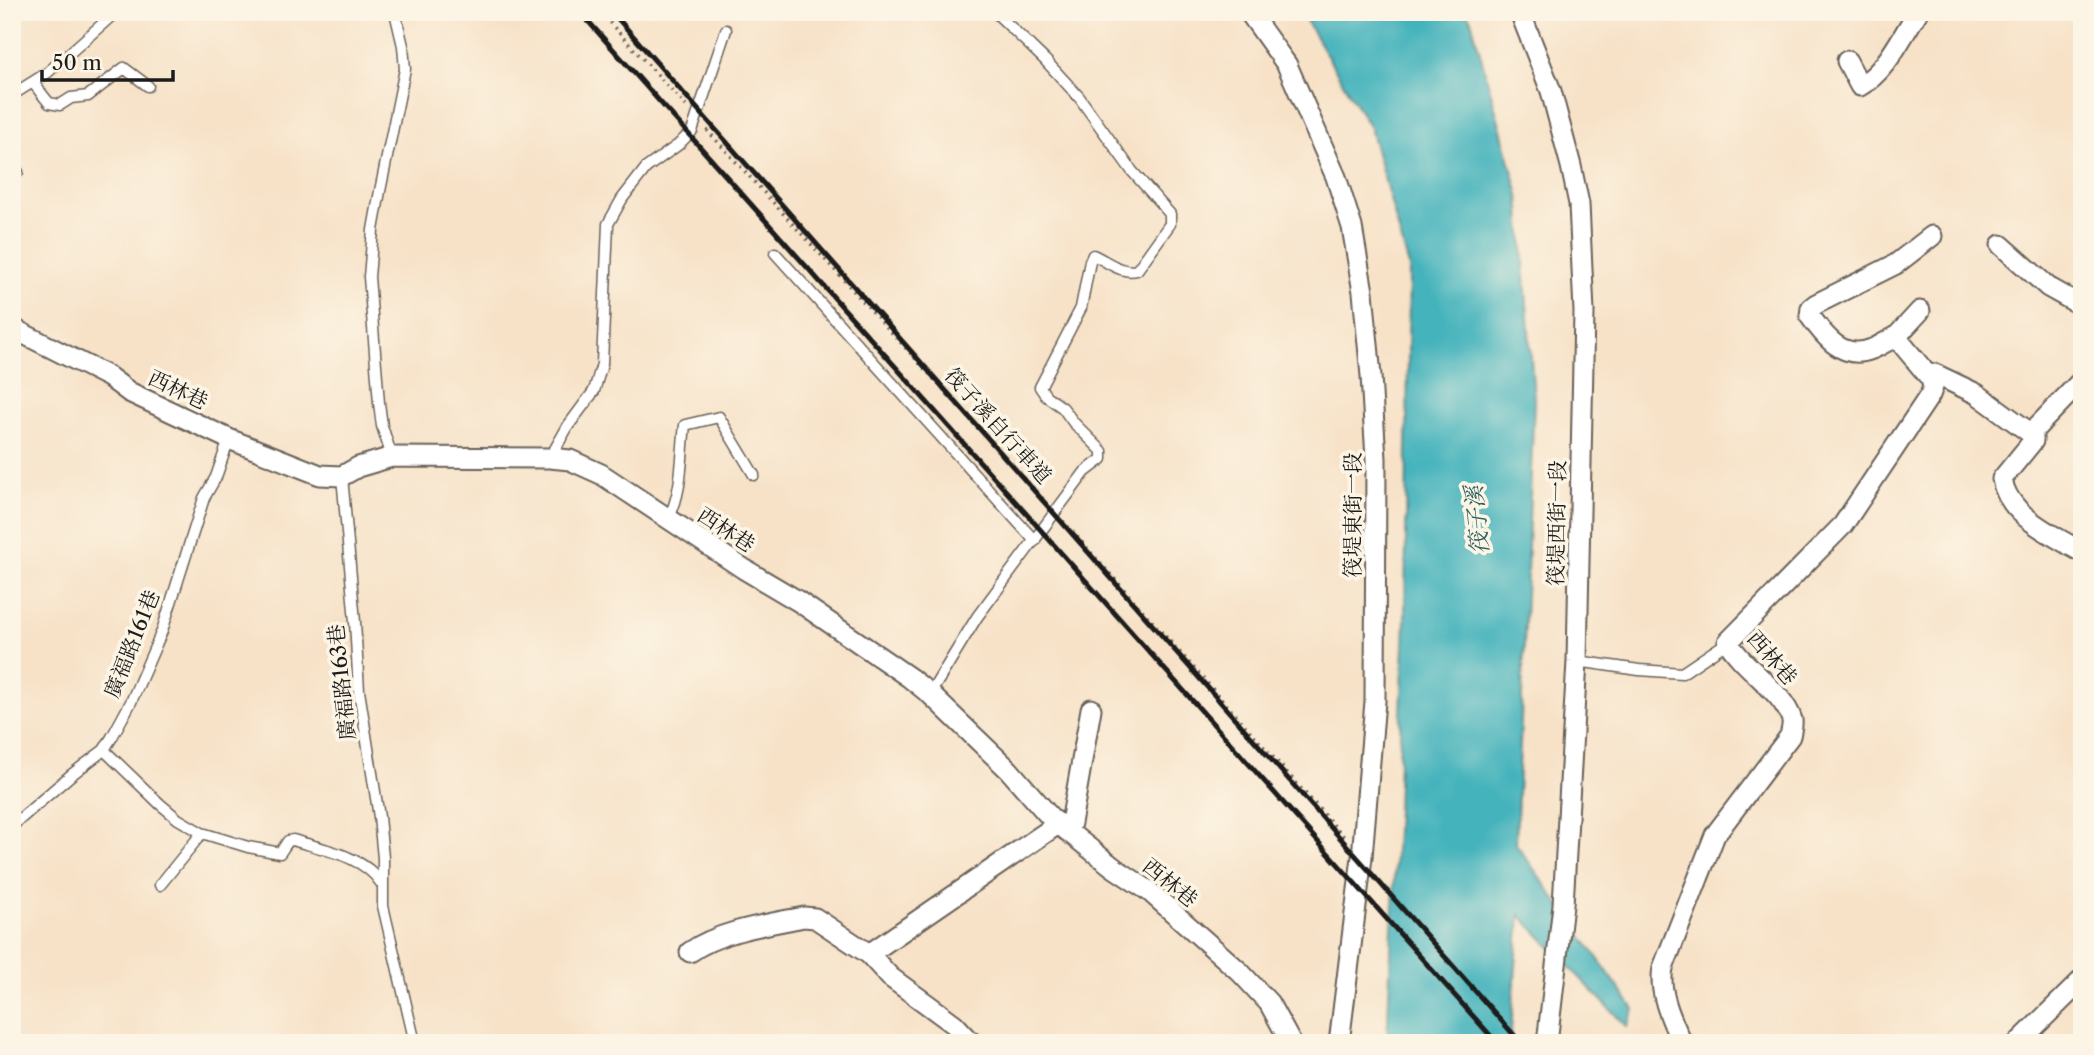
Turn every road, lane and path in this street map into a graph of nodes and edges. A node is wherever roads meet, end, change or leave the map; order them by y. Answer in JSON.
{"nodes":[{"id":1,"x":116,"y":12,"type":"edge"},
{"id":2,"x":395,"y":12,"type":"edge"},
{"id":3,"x":600,"y":12,"type":"edge"},
{"id":4,"x":995,"y":12,"type":"edge"},
{"id":5,"x":1249,"y":12,"type":"edge"},
{"id":6,"x":1520,"y":12,"type":"edge"},
{"id":7,"x":1918,"y":12,"type":"edge"},
{"id":8,"x":726,"y":30,"type":"dead end"},
{"id":9,"x":1847,"y":61,"type":"dead end"},
{"id":10,"x":34,"y":83,"type":"junction"},
{"id":11,"x":148,"y":86,"type":"dead end"},
{"id":12,"x":12,"y":95,"type":"edge"},
{"id":13,"x":692,"y":114,"type":"dead end"},
{"id":14,"x":702,"y":124,"type":"dead end"},
{"id":15,"x":1932,"y":236,"type":"dead end"},
{"id":16,"x":2001,"y":245,"type":"dead end"},
{"id":17,"x":775,"y":253,"type":"dead end"},
{"id":18,"x":2082,"y":306,"type":"edge"},
{"id":19,"x":1920,"y":311,"type":"dead end"},
{"id":20,"x":12,"y":328,"type":"edge"},
{"id":21,"x":1896,"y":337,"type":"junction"},
{"id":22,"x":1931,"y":379,"type":"junction"},
{"id":23,"x":2082,"y":380,"type":"edge"},
{"id":24,"x":2031,"y":433,"type":"junction"},
{"id":25,"x":229,"y":439,"type":"junction"},
{"id":26,"x":391,"y":457,"type":"junction"},
{"id":27,"x":550,"y":458,"type":"junction"},
{"id":28,"x":342,"y":475,"type":"junction"},
{"id":29,"x":754,"y":475,"type":"dead end"},
{"id":30,"x":1056,"y":513,"type":"junction"},
{"id":31,"x":668,"y":519,"type":"junction"},
{"id":32,"x":1035,"y":541,"type":"junction"},
{"id":33,"x":2082,"y":552,"type":"edge"},
{"id":34,"x":1728,"y":642,"type":"junction"},
{"id":35,"x":1577,"y":661,"type":"junction"},
{"id":36,"x":930,"y":694,"type":"junction"},
{"id":37,"x":1091,"y":709,"type":"dead end"},
{"id":38,"x":103,"y":750,"type":"junction"},
{"id":39,"x":12,"y":826,"type":"edge"},
{"id":40,"x":1063,"y":827,"type":"junction"},
{"id":41,"x":202,"y":833,"type":"junction"},
{"id":42,"x":1362,"y":858,"type":"junction"},
{"id":43,"x":381,"y":883,"type":"junction"},
{"id":44,"x":160,"y":885,"type":"dead end"},
{"id":45,"x":690,"y":952,"type":"dead end"},
{"id":46,"x":869,"y":954,"type":"junction"},
{"id":47,"x":2082,"y":981,"type":"edge"},
{"id":48,"x":415,"y":1043,"type":"edge"},
{"id":49,"x":972,"y":1043,"type":"edge"},
{"id":50,"x":1291,"y":1043,"type":"edge"},
{"id":51,"x":1339,"y":1043,"type":"edge"},
{"id":52,"x":1547,"y":1043,"type":"edge"},
{"id":53,"x":1682,"y":1043,"type":"edge"},
{"id":54,"x":2018,"y":1043,"type":"edge"}],
"edges":[{"from":1,"to":10,"type":"lane"},
{"from":2,"to":26,"type":"lane"},
{"from":3,"to":13,"type":"path"},
{"from":4,"to":30,"type":"lane"},
{"from":5,"to":42,"type":"street","name":"筏堤東街一段"},
{"from":6,"to":35,"type":"street","name":"筏堤西街一段"},
{"from":7,"to":9,"type":"street"},
{"from":8,"to":27,"type":"lane"},
{"from":10,"to":11,"type":"lane"},
{"from":10,"to":12,"type":"lane"},
{"from":14,"to":30,"type":"path","name":"筏子溪自行車道"},
{"from":15,"to":21,"type":"street"},
{"from":16,"to":18,"type":"street"},
{"from":17,"to":32,"type":"lane"},
{"from":19,"to":21,"type":"street"},
{"from":20,"to":25,"type":"street","name":"西林巷"},
{"from":21,"to":22,"type":"street"},
{"from":22,"to":24,"type":"street"},
{"from":22,"to":34,"type":"street","name":"西林巷"},
{"from":23,"to":24,"type":"street"},
{"from":24,"to":33,"type":"street"},
{"from":25,"to":28,"type":"street","name":"西林巷"},
{"from":25,"to":38,"type":"lane","name":"廣福路161巷"},
{"from":26,"to":27,"type":"street","name":"西林巷"},
{"from":26,"to":28,"type":"street","name":"西林巷"},
{"from":27,"to":31,"type":"street","name":"西林巷"},
{"from":28,"to":43,"type":"lane","name":"廣福路163巷"},
{"from":29,"to":31,"type":"lane"},
{"from":30,"to":32,"type":"lane"},
{"from":30,"to":42,"type":"path","name":"筏子溪自行車道"},
{"from":31,"to":36,"type":"street","name":"西林巷"},
{"from":32,"to":36,"type":"lane"},
{"from":34,"to":35,"type":"lane"},
{"from":34,"to":53,"type":"street","name":"西林巷"},
{"from":35,"to":52,"type":"street","name":"筏堤西街一段"},
{"from":36,"to":40,"type":"street","name":"西林巷"},
{"from":37,"to":40,"type":"street"},
{"from":38,"to":39,"type":"lane","name":"廣福路161巷"},
{"from":38,"to":41,"type":"lane"},
{"from":40,"to":46,"type":"street"},
{"from":40,"to":50,"type":"street","name":"西林巷"},
{"from":41,"to":43,"type":"lane"},
{"from":41,"to":44,"type":"lane"},
{"from":42,"to":51,"type":"street","name":"筏堤東街一段"},
{"from":43,"to":48,"type":"lane","name":"廣福路163巷"},
{"from":45,"to":46,"type":"street"},
{"from":46,"to":49,"type":"street"},
{"from":47,"to":54,"type":"street"}]}
